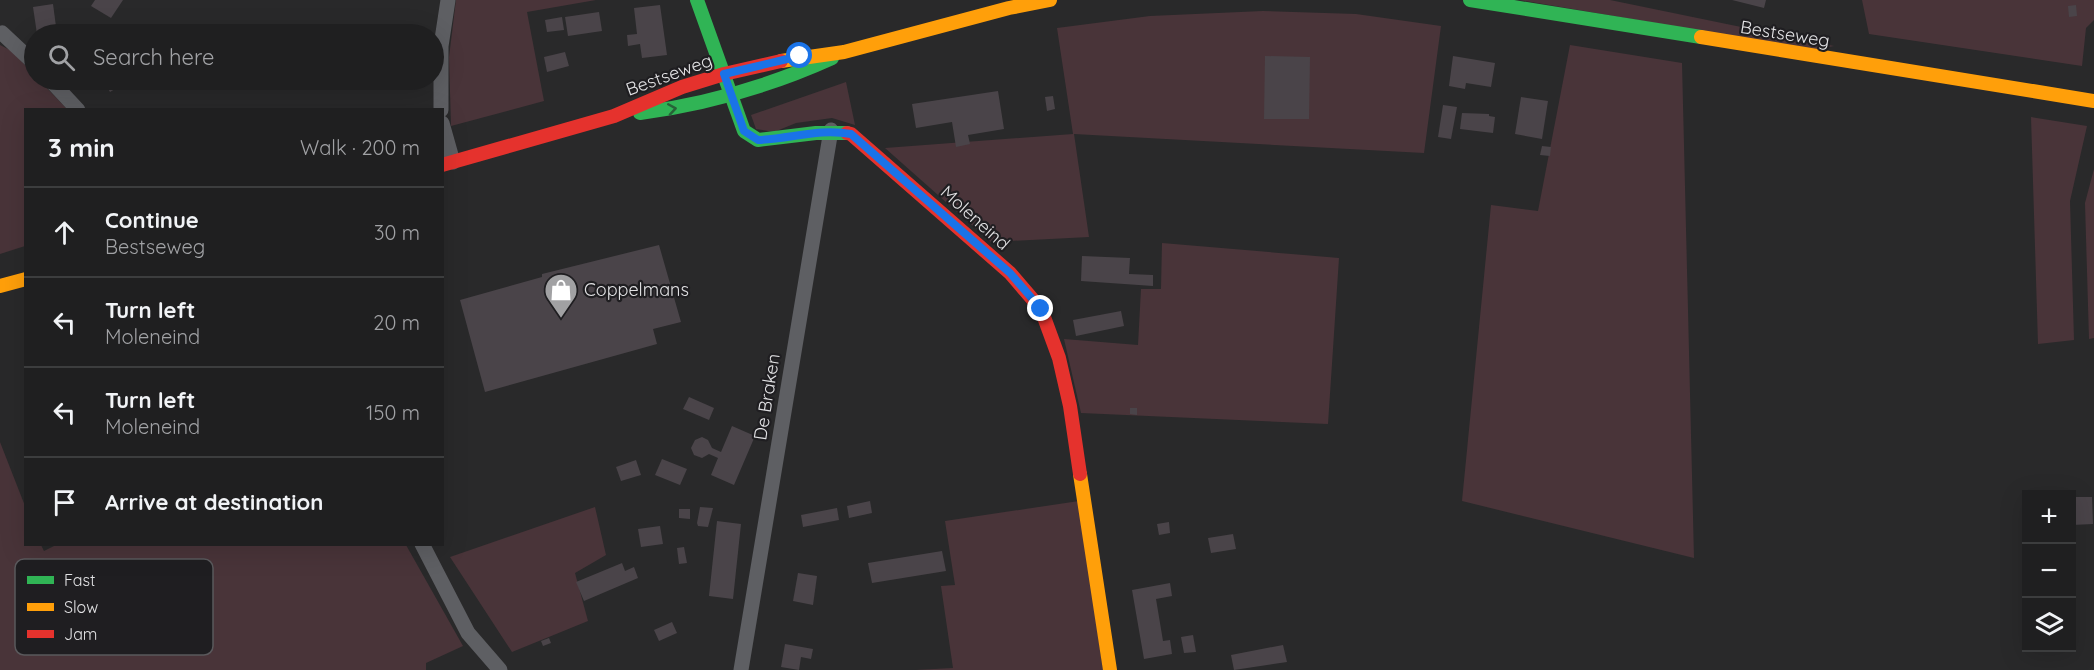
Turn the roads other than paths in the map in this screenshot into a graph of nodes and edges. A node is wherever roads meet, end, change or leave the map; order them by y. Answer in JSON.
{"nodes":[{"id":1,"x":448,"y":0,"type":"edge"},
{"id":2,"x":698,"y":0,"type":"edge"},
{"id":3,"x":1050,"y":0,"type":"edge"},
{"id":4,"x":1470,"y":0,"type":"edge"},
{"id":5,"x":444,"y":26,"type":"edge"},
{"id":6,"x":0,"y":34,"type":"edge"},
{"id":7,"x":844,"y":52,"type":"junction"},
{"id":8,"x":24,"y":54,"type":"edge"},
{"id":9,"x":724,"y":74,"type":"junction"},
{"id":10,"x":59,"y":90,"type":"edge"},
{"id":11,"x":441,"y":90,"type":"edge"},
{"id":12,"x":731,"y":95,"type":"junction"},
{"id":13,"x":2094,"y":101,"type":"edge"},
{"id":14,"x":76,"y":108,"type":"edge"},
{"id":15,"x":441,"y":108,"type":"edge"},
{"id":16,"x":614,"y":116,"type":"junction"},
{"id":17,"x":831,"y":130,"type":"junction"},
{"id":18,"x":444,"y":136,"type":"edge"},
{"id":19,"x":448,"y":163,"type":"edge"},
{"id":20,"x":24,"y":280,"type":"edge"},
{"id":21,"x":0,"y":286,"type":"edge"},
{"id":22,"x":423,"y":546,"type":"edge"},
{"id":23,"x":500,"y":670,"type":"edge"},
{"id":24,"x":741,"y":670,"type":"edge"},
{"id":25,"x":1110,"y":670,"type":"edge"}],
"edges":[{"from":1,"to":5,"type":"street"},
{"from":2,"to":9,"type":"main road","name":"Moleneind"},
{"from":3,"to":7,"type":"main road","name":"Bestseweg"},
{"from":4,"to":13,"type":"main road","name":"Bestseweg"},
{"from":6,"to":8,"type":"street"},
{"from":7,"to":9,"type":"main road","name":"Bestseweg"},
{"from":7,"to":12,"type":"main road","name":"Bestseweg"},
{"from":9,"to":12,"type":"main road","name":"Moleneind"},
{"from":9,"to":16,"type":"main road","name":"Bestseweg"},
{"from":10,"to":14,"type":"street"},
{"from":11,"to":15,"type":"street"},
{"from":16,"to":12,"type":"main road","name":"Bestseweg","one_way":true},
{"from":12,"to":17,"type":"main road","name":"Moleneind"},
{"from":16,"to":19,"type":"main road","name":"Bestseweg"},
{"from":17,"to":24,"type":"street","name":"De Braken"},
{"from":17,"to":25,"type":"main road","name":"Moleneind"},
{"from":18,"to":19,"type":"street"},
{"from":20,"to":21,"type":"main road"},
{"from":22,"to":23,"type":"street"}]}
